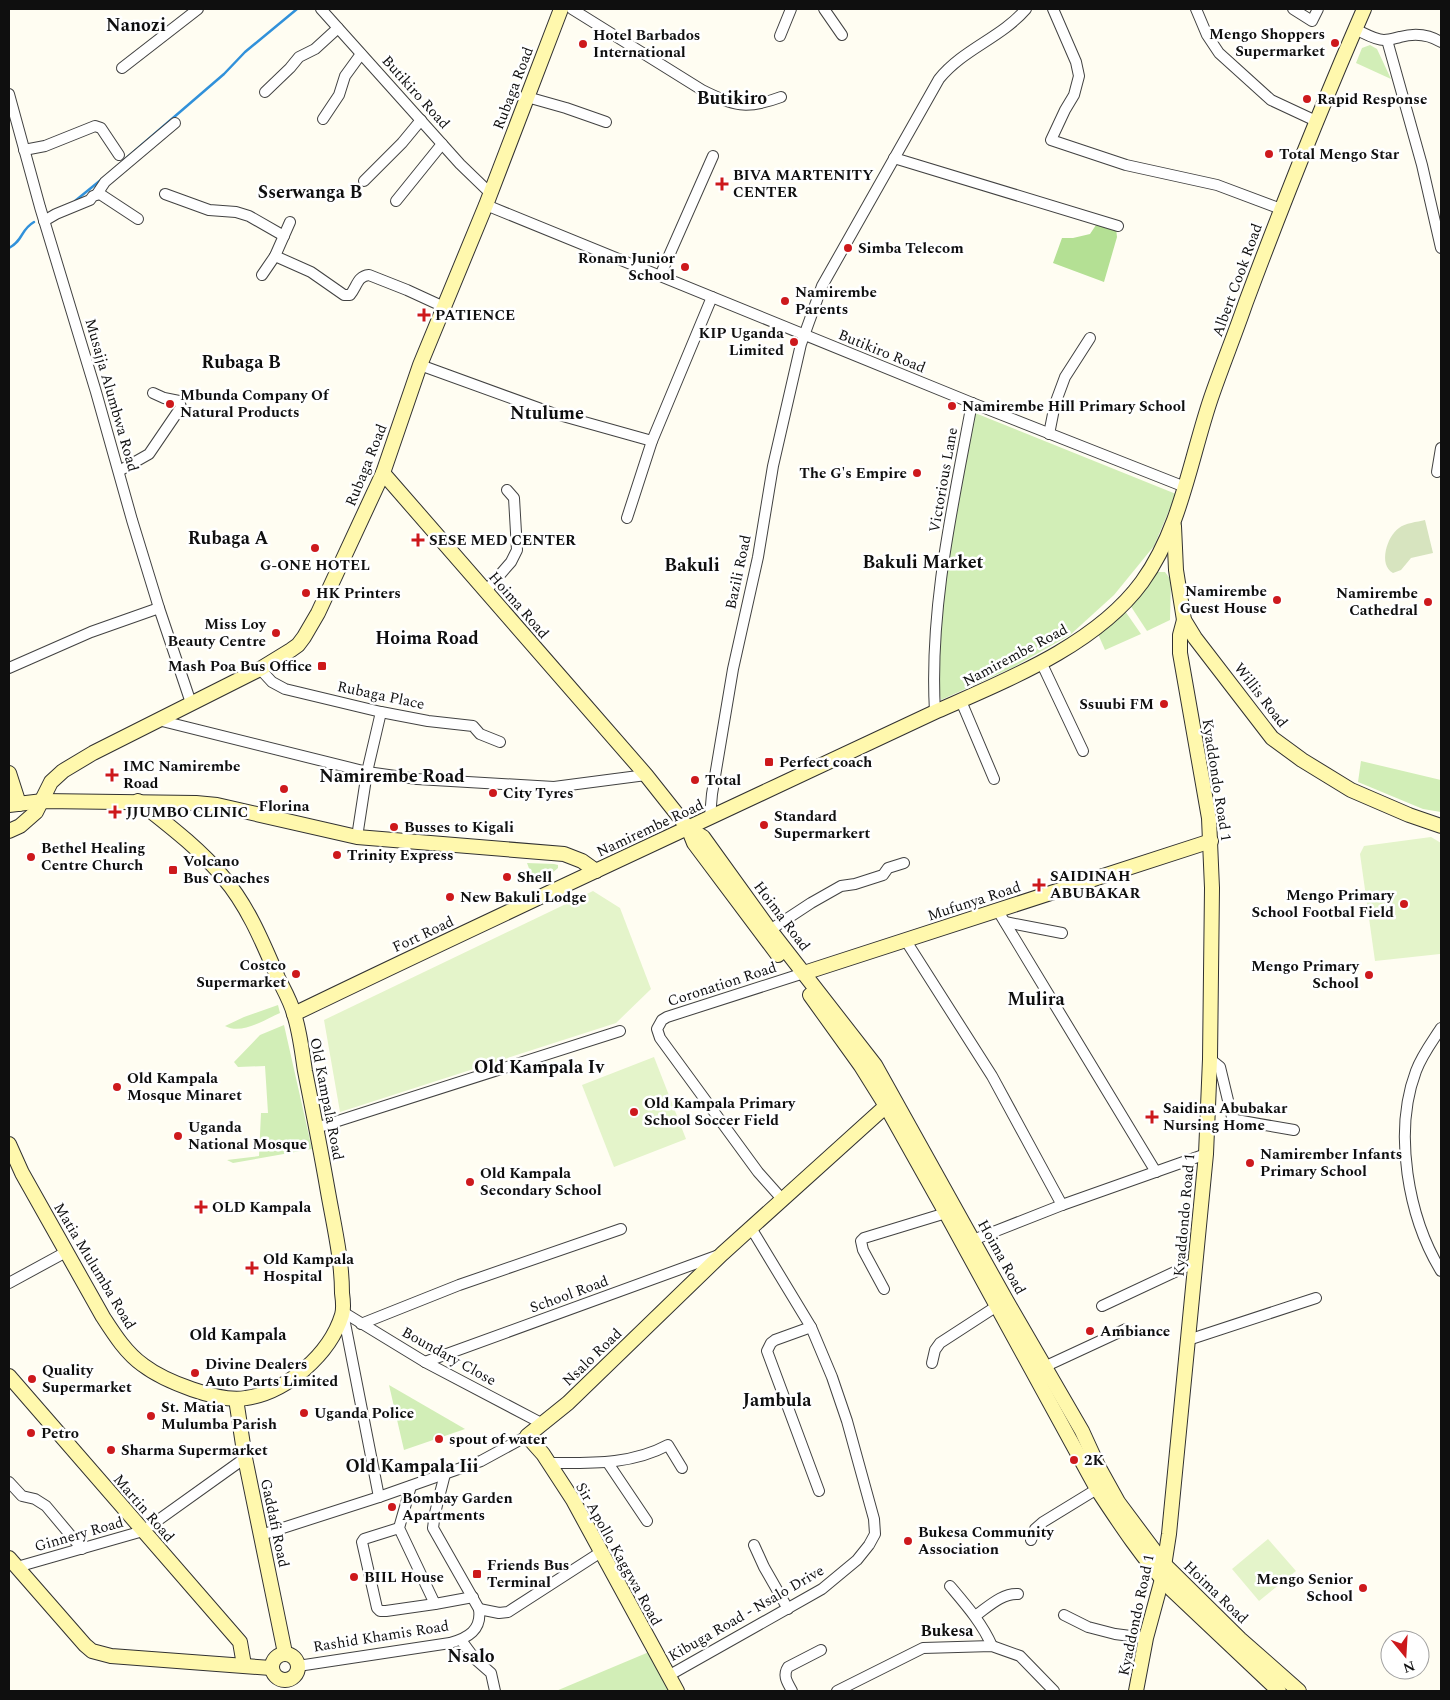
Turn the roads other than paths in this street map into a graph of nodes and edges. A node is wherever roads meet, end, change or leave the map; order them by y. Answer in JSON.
{"nodes":[{"id":1,"x":198,"y":9,"type":"edge"},
{"id":2,"x":321,"y":9,"type":"edge"},
{"id":3,"x":561,"y":9,"type":"edge"},
{"id":4,"x":572,"y":9,"type":"edge"},
{"id":5,"x":791,"y":9,"type":"edge"},
{"id":6,"x":824,"y":9,"type":"edge"},
{"id":7,"x":1026,"y":9,"type":"edge"},
{"id":8,"x":1053,"y":9,"type":"edge"},
{"id":9,"x":1196,"y":9,"type":"edge"},
{"id":10,"x":1293,"y":9,"type":"edge"},
{"id":11,"x":1318,"y":9,"type":"edge"},
{"id":12,"x":1364,"y":9,"type":"edge"},
{"id":13,"x":338,"y":28,"type":"junction"},
{"id":14,"x":1356,"y":29,"type":"junction"},
{"id":15,"x":842,"y":34,"type":"dead end"},
{"id":16,"x":780,"y":36,"type":"dead end"},
{"id":17,"x":1386,"y":40,"type":"junction"},
{"id":18,"x":1441,"y":42,"type":"edge"},
{"id":19,"x":361,"y":54,"type":"junction"},
{"id":20,"x":122,"y":68,"type":"dead end"},
{"id":21,"x":265,"y":92,"type":"dead end"},
{"id":22,"x":9,"y":94,"type":"edge"},
{"id":23,"x":527,"y":97,"type":"junction"},
{"id":24,"x":781,"y":98,"type":"dead end"},
{"id":25,"x":323,"y":119,"type":"dead end"},
{"id":26,"x":421,"y":120,"type":"junction"},
{"id":27,"x":1316,"y":121,"type":"junction"},
{"id":28,"x":606,"y":122,"type":"dead end"},
{"id":29,"x":175,"y":123,"type":"dead end"},
{"id":30,"x":442,"y":144,"type":"junction"},
{"id":31,"x":24,"y":150,"type":"junction"},
{"id":32,"x":119,"y":155,"type":"dead end"},
{"id":33,"x":713,"y":156,"type":"dead end"},
{"id":34,"x":894,"y":158,"type":"junction"},
{"id":35,"x":364,"y":181,"type":"dead end"},
{"id":36,"x":96,"y":194,"type":"junction"},
{"id":37,"x":165,"y":194,"type":"dead end"},
{"id":38,"x":488,"y":199,"type":"junction"},
{"id":39,"x":396,"y":200,"type":"dead end"},
{"id":40,"x":1281,"y":209,"type":"junction"},
{"id":41,"x":138,"y":219,"type":"dead end"},
{"id":42,"x":44,"y":221,"type":"junction"},
{"id":43,"x":290,"y":222,"type":"dead end"},
{"id":44,"x":1118,"y":226,"type":"dead end"},
{"id":45,"x":284,"y":236,"type":"junction"},
{"id":46,"x":1441,"y":248,"type":"edge"},
{"id":47,"x":275,"y":256,"type":"junction"},
{"id":48,"x":262,"y":274,"type":"dead end"},
{"id":49,"x":660,"y":276,"type":"junction"},
{"id":50,"x":712,"y":297,"type":"junction"},
{"id":51,"x":444,"y":307,"type":"junction"},
{"id":52,"x":804,"y":335,"type":"junction"},
{"id":53,"x":1090,"y":338,"type":"dead end"},
{"id":54,"x":420,"y":365,"type":"junction"},
{"id":55,"x":153,"y":393,"type":"dead end"},
{"id":56,"x":972,"y":403,"type":"junction"},
{"id":57,"x":1049,"y":434,"type":"junction"},
{"id":58,"x":652,"y":441,"type":"junction"},
{"id":59,"x":1441,"y":448,"type":"edge"},
{"id":60,"x":119,"y":471,"type":"junction"},
{"id":61,"x":1437,"y":472,"type":"dead end"},
{"id":62,"x":383,"y":473,"type":"junction"},
{"id":63,"x":1185,"y":487,"type":"junction"},
{"id":64,"x":507,"y":490,"type":"dead end"},
{"id":65,"x":627,"y":518,"type":"dead end"},
{"id":66,"x":1174,"y":525,"type":"junction"},
{"id":67,"x":1152,"y":566,"type":"junction"},
{"id":68,"x":1176,"y":570,"type":"junction"},
{"id":69,"x":485,"y":592,"type":"junction"},
{"id":70,"x":159,"y":608,"type":"junction"},
{"id":71,"x":1184,"y":620,"type":"junction"},
{"id":72,"x":1041,"y":662,"type":"junction"},
{"id":73,"x":9,"y":668,"type":"edge"},
{"id":74,"x":260,"y":669,"type":"junction"},
{"id":75,"x":961,"y":701,"type":"junction"},
{"id":76,"x":191,"y":703,"type":"junction"},
{"id":77,"x":381,"y":712,"type":"junction"},
{"id":78,"x":936,"y":712,"type":"junction"},
{"id":79,"x":158,"y":720,"type":"junction"},
{"id":80,"x":500,"y":742,"type":"dead end"},
{"id":81,"x":1083,"y":752,"type":"dead end"},
{"id":82,"x":367,"y":772,"type":"junction"},
{"id":83,"x":9,"y":773,"type":"edge"},
{"id":84,"x":646,"y":775,"type":"junction"},
{"id":85,"x":994,"y":779,"type":"dead end"},
{"id":86,"x":43,"y":801,"type":"junction"},
{"id":87,"x":138,"y":801,"type":"junction"},
{"id":88,"x":14,"y":804,"type":"edge"},
{"id":89,"x":710,"y":818,"type":"junction"},
{"id":90,"x":1441,"y":826,"type":"edge"},
{"id":91,"x":688,"y":828,"type":"junction"},
{"id":92,"x":9,"y":832,"type":"edge"},
{"id":93,"x":357,"y":837,"type":"junction"},
{"id":94,"x":1211,"y":841,"type":"junction"},
{"id":95,"x":582,"y":861,"type":"junction"},
{"id":96,"x":904,"y":863,"type":"dead end"},
{"id":97,"x":596,"y":871,"type":"junction"},
{"id":98,"x":566,"y":884,"type":"junction"},
{"id":99,"x":1001,"y":916,"type":"junction"},
{"id":100,"x":770,"y":930,"type":"junction"},
{"id":101,"x":1062,"y":933,"type":"dead end"},
{"id":102,"x":906,"y":941,"type":"junction"},
{"id":103,"x":800,"y":975,"type":"junction"},
{"id":104,"x":294,"y":1014,"type":"junction"},
{"id":105,"x":1441,"y":1028,"type":"edge"},
{"id":106,"x":620,"y":1031,"type":"dead end"},
{"id":107,"x":1210,"y":1059,"type":"junction"},
{"id":108,"x":886,"y":1106,"type":"junction"},
{"id":109,"x":316,"y":1128,"type":"junction"},
{"id":110,"x":1294,"y":1130,"type":"dead end"},
{"id":111,"x":9,"y":1144,"type":"edge"},
{"id":112,"x":1206,"y":1154,"type":"junction"},
{"id":113,"x":1156,"y":1172,"type":"junction"},
{"id":114,"x":782,"y":1199,"type":"junction"},
{"id":115,"x":1062,"y":1205,"type":"junction"},
{"id":116,"x":946,"y":1213,"type":"junction"},
{"id":117,"x":751,"y":1228,"type":"junction"},
{"id":118,"x":621,"y":1230,"type":"dead end"},
{"id":119,"x":973,"y":1240,"type":"junction"},
{"id":120,"x":66,"y":1252,"type":"junction"},
{"id":121,"x":722,"y":1254,"type":"junction"},
{"id":122,"x":1196,"y":1262,"type":"junction"},
{"id":123,"x":1441,"y":1271,"type":"edge"},
{"id":124,"x":9,"y":1284,"type":"edge"},
{"id":125,"x":884,"y":1289,"type":"dead end"},
{"id":126,"x":1316,"y":1298,"type":"dead end"},
{"id":127,"x":997,"y":1306,"type":"junction"},
{"id":128,"x":1102,"y":1306,"type":"dead end"},
{"id":129,"x":343,"y":1312,"type":"junction"},
{"id":130,"x":361,"y":1324,"type":"junction"},
{"id":131,"x":811,"y":1327,"type":"junction"},
{"id":132,"x":1126,"y":1329,"type":"dead end"},
{"id":133,"x":1188,"y":1340,"type":"junction"},
{"id":134,"x":425,"y":1362,"type":"junction"},
{"id":135,"x":932,"y":1363,"type":"dead end"},
{"id":136,"x":1044,"y":1367,"type":"junction"},
{"id":137,"x":9,"y":1376,"type":"edge"},
{"id":138,"x":236,"y":1399,"type":"junction"},
{"id":139,"x":543,"y":1424,"type":"junction"},
{"id":140,"x":526,"y":1436,"type":"junction"},
{"id":141,"x":245,"y":1458,"type":"junction"},
{"id":142,"x":608,"y":1462,"type":"junction"},
{"id":143,"x":549,"y":1463,"type":"junction"},
{"id":144,"x":682,"y":1468,"type":"dead end"},
{"id":145,"x":445,"y":1474,"type":"junction"},
{"id":146,"x":9,"y":1482,"type":"edge"},
{"id":147,"x":411,"y":1486,"type":"junction"},
{"id":148,"x":1097,"y":1488,"type":"junction"},
{"id":149,"x":819,"y":1492,"type":"dead end"},
{"id":150,"x":379,"y":1497,"type":"junction"},
{"id":151,"x":647,"y":1520,"type":"dead end"},
{"id":152,"x":399,"y":1528,"type":"junction"},
{"id":153,"x":143,"y":1531,"type":"junction"},
{"id":154,"x":261,"y":1535,"type":"junction"},
{"id":155,"x":1031,"y":1540,"type":"dead end"},
{"id":156,"x":754,"y":1545,"type":"dead end"},
{"id":157,"x":82,"y":1549,"type":"junction"},
{"id":158,"x":601,"y":1552,"type":"junction"},
{"id":159,"x":13,"y":1562,"type":"edge"},
{"id":160,"x":1165,"y":1564,"type":"junction"},
{"id":161,"x":1162,"y":1579,"type":"junction"},
{"id":162,"x":950,"y":1586,"type":"dead end"},
{"id":163,"x":1018,"y":1594,"type":"dead end"},
{"id":164,"x":472,"y":1597,"type":"junction"},
{"id":165,"x":435,"y":1604,"type":"junction"},
{"id":166,"x":479,"y":1609,"type":"junction"},
{"id":167,"x":788,"y":1609,"type":"junction"},
{"id":168,"x":1064,"y":1615,"type":"dead end"},
{"id":169,"x":975,"y":1616,"type":"junction"},
{"id":170,"x":1146,"y":1638,"type":"junction"},
{"id":171,"x":461,"y":1640,"type":"junction"},
{"id":172,"x":992,"y":1646,"type":"junction"},
{"id":173,"x":821,"y":1650,"type":"dead end"},
{"id":174,"x":285,"y":1653,"type":"junction"},
{"id":175,"x":244,"y":1666,"type":"junction"},
{"id":176,"x":298,"y":1666,"type":"junction"},
{"id":177,"x":272,"y":1668,"type":"junction"},
{"id":178,"x":668,"y":1676,"type":"junction"},
{"id":179,"x":289,"y":1685,"type":"edge"},
{"id":180,"x":495,"y":1691,"type":"edge"},
{"id":181,"x":677,"y":1691,"type":"edge"},
{"id":182,"x":792,"y":1691,"type":"edge"},
{"id":183,"x":837,"y":1691,"type":"edge"},
{"id":184,"x":1054,"y":1691,"type":"edge"},
{"id":185,"x":1136,"y":1691,"type":"edge"},
{"id":186,"x":1279,"y":1691,"type":"edge"},
{"id":187,"x":1299,"y":1691,"type":"edge"}],
"edges":[{"from":1,"to":20,"type":"street"},
{"from":2,"to":13,"type":"street","name":"Butikiro Road"},
{"from":3,"to":23,"type":"main road","name":"Rubaga Road"},
{"from":4,"to":24,"type":"street"},
{"from":5,"to":16,"type":"street"},
{"from":6,"to":15,"type":"street"},
{"from":7,"to":34,"type":"street","name":"Bazili Road"},
{"from":8,"to":40,"type":"street"},
{"from":9,"to":27,"type":"street"},
{"from":10,"to":11,"type":"street"},
{"from":12,"to":14,"type":"main road","name":"Albert Cook Road"},
{"from":13,"to":19,"type":"street","name":"Butikiro Road"},
{"from":13,"to":21,"type":"street"},
{"from":14,"to":17,"type":"street"},
{"from":14,"to":27,"type":"main road","name":"Albert Cook Road"},
{"from":17,"to":18,"type":"street"},
{"from":17,"to":46,"type":"street"},
{"from":19,"to":25,"type":"street"},
{"from":19,"to":26,"type":"street","name":"Butikiro Road"},
{"from":22,"to":31,"type":"street","name":"Musajja Alumbwa Road"},
{"from":23,"to":28,"type":"street"},
{"from":23,"to":38,"type":"main road","name":"Rubaga Road"},
{"from":26,"to":30,"type":"street","name":"Butikiro Road"},
{"from":26,"to":35,"type":"street"},
{"from":27,"to":40,"type":"main road","name":"Albert Cook Road"},
{"from":29,"to":36,"type":"street"},
{"from":30,"to":38,"type":"street","name":"Butikiro Road"},
{"from":30,"to":39,"type":"street"},
{"from":31,"to":32,"type":"street"},
{"from":31,"to":42,"type":"street","name":"Musajja Alumbwa Road"},
{"from":33,"to":49,"type":"street"},
{"from":34,"to":44,"type":"street"},
{"from":34,"to":52,"type":"street","name":"Bazili Road"},
{"from":36,"to":41,"type":"street"},
{"from":36,"to":42,"type":"street"},
{"from":37,"to":45,"type":"street"},
{"from":38,"to":49,"type":"street","name":"Butikiro Road"},
{"from":38,"to":51,"type":"main road","name":"Rubaga Road"},
{"from":40,"to":63,"type":"main road","name":"Albert Cook Road"},
{"from":42,"to":60,"type":"street","name":"Musajja Alumbwa Road"},
{"from":43,"to":45,"type":"street"},
{"from":45,"to":47,"type":"street"},
{"from":47,"to":48,"type":"street"},
{"from":47,"to":51,"type":"street"},
{"from":49,"to":50,"type":"street","name":"Butikiro Road"},
{"from":50,"to":52,"type":"street","name":"Butikiro Road"},
{"from":50,"to":58,"type":"street"},
{"from":51,"to":54,"type":"main road","name":"Rubaga Road"},
{"from":52,"to":56,"type":"street","name":"Butikiro Road"},
{"from":52,"to":89,"type":"street","name":"Bazili Road"},
{"from":53,"to":57,"type":"street"},
{"from":54,"to":58,"type":"street"},
{"from":54,"to":62,"type":"main road","name":"Rubaga Road"},
{"from":55,"to":60,"type":"street"},
{"from":56,"to":57,"type":"street","name":"Butikiro Road"},
{"from":56,"to":78,"type":"street","name":"Victorious Lane"},
{"from":57,"to":63,"type":"street","name":"Butikiro Road"},
{"from":58,"to":65,"type":"street"},
{"from":59,"to":61,"type":"street"},
{"from":60,"to":70,"type":"street","name":"Musajja Alumbwa Road"},
{"from":62,"to":69,"type":"main road","name":"Hoima Road"},
{"from":62,"to":74,"type":"main road","name":"Rubaga Road"},
{"from":63,"to":66,"type":"main road","name":"Albert Cook Road"},
{"from":64,"to":69,"type":"street"},
{"from":66,"to":67,"type":"main road","name":"Albert Cook Road"},
{"from":66,"to":68,"type":"main road","name":"Willis Road"},
{"from":67,"to":68,"type":"main road"},
{"from":67,"to":72,"type":"main road","name":"Namirembe Road"},
{"from":68,"to":71,"type":"main road","name":"Willis Road"},
{"from":69,"to":84,"type":"main road","name":"Hoima Road"},
{"from":70,"to":73,"type":"street"},
{"from":70,"to":76,"type":"street","name":"Musajja Alumbwa Road"},
{"from":71,"to":90,"type":"main road","name":"Willis Road"},
{"from":71,"to":94,"type":"main road","name":"Kyaddondo Road 1"},
{"from":72,"to":75,"type":"main road","name":"Namirembe Road"},
{"from":72,"to":81,"type":"street"},
{"from":74,"to":76,"type":"main road","name":"Rubaga Road"},
{"from":74,"to":77,"type":"street","name":"Rubaga Place"},
{"from":75,"to":78,"type":"main road","name":"Namirembe Road"},
{"from":75,"to":85,"type":"street"},
{"from":76,"to":79,"type":"main road","name":"Rubaga Road"},
{"from":77,"to":80,"type":"street","name":"Rubaga Place"},
{"from":77,"to":82,"type":"street"},
{"from":78,"to":89,"type":"main road","name":"Namirembe Road"},
{"from":79,"to":82,"type":"street"},
{"from":79,"to":86,"type":"main road","name":"Rubaga Road"},
{"from":82,"to":84,"type":"street"},
{"from":82,"to":93,"type":"street"},
{"from":83,"to":88,"type":"main road"},
{"from":84,"to":91,"type":"main road","name":"Hoima Road"},
{"from":86,"to":87,"type":"main road","name":"Namirembe Road"},
{"from":86,"to":88,"type":"main road","name":"Namirembe Road"},
{"from":86,"to":92,"type":"main road"},
{"from":87,"to":93,"type":"main road","name":"Namirembe Road"},
{"from":87,"to":104,"type":"main road","name":"Old Kampala Road"},
{"from":89,"to":91,"type":"main road","name":"Namirembe Road"},
{"from":91,"to":97,"type":"main road","name":"Namirembe Road"},
{"from":91,"to":100,"type":"main road","name":"Hoima Road"},
{"from":91,"to":103,"type":"main road","name":"Hoima Road"},
{"from":93,"to":95,"type":"main road","name":"Namirembe Road"},
{"from":94,"to":99,"type":"main road","name":"Mufunya Road"},
{"from":94,"to":107,"type":"main road","name":"Kyaddondo Road 1"},
{"from":95,"to":97,"type":"main road","name":"Namirembe Road"},
{"from":95,"to":98,"type":"main road","name":"Fort Road"},
{"from":96,"to":100,"type":"street"},
{"from":97,"to":98,"type":"main road","name":"Fort Road"},
{"from":98,"to":104,"type":"main road","name":"Fort Road"},
{"from":99,"to":101,"type":"street"},
{"from":99,"to":102,"type":"main road","name":"Mufunya Road"},
{"from":99,"to":113,"type":"street"},
{"from":100,"to":103,"type":"main road","name":"Hoima Road"},
{"from":102,"to":103,"type":"main road","name":"Mufunya Road"},
{"from":102,"to":115,"type":"street"},
{"from":103,"to":108,"type":"main road","name":"Hoima Road"},
{"from":103,"to":114,"type":"street","name":"Coronation Road"},
{"from":103,"to":119,"type":"main road","name":"Hoima Road"},
{"from":104,"to":109,"type":"main road","name":"Old Kampala Road"},
{"from":105,"to":123,"type":"street"},
{"from":106,"to":109,"type":"street"},
{"from":107,"to":110,"type":"street"},
{"from":107,"to":112,"type":"main road","name":"Kyaddondo Road 1"},
{"from":108,"to":114,"type":"main road","name":"Nsalo Road"},
{"from":108,"to":116,"type":"main road","name":"Hoima Road"},
{"from":109,"to":129,"type":"main road","name":"Old Kampala Road"},
{"from":111,"to":120,"type":"main road","name":"Matia Mulumba Road"},
{"from":112,"to":113,"type":"street"},
{"from":112,"to":122,"type":"main road","name":"Kyaddondo Road 1"},
{"from":113,"to":115,"type":"street"},
{"from":114,"to":117,"type":"main road","name":"Nsalo Road"},
{"from":115,"to":119,"type":"street"},
{"from":116,"to":125,"type":"street"},
{"from":116,"to":127,"type":"main road","name":"Hoima Road"},
{"from":117,"to":121,"type":"main road","name":"Nsalo Road"},
{"from":117,"to":131,"type":"street","name":"Kibuga Road - Nsalo Drive"},
{"from":118,"to":130,"type":"street"},
{"from":119,"to":136,"type":"main road","name":"Hoima Road"},
{"from":120,"to":124,"type":"street"},
{"from":120,"to":138,"type":"main road","name":"Matia Mulumba Road"},
{"from":121,"to":134,"type":"street","name":"School Road"},
{"from":121,"to":139,"type":"main road","name":"Nsalo Road"},
{"from":122,"to":128,"type":"street"},
{"from":122,"to":133,"type":"main road","name":"Kyaddondo Road 1"},
{"from":126,"to":133,"type":"street"},
{"from":127,"to":135,"type":"street"},
{"from":127,"to":148,"type":"main road","name":"Hoima Road"},
{"from":129,"to":130,"type":"street","name":"Boundary Close"},
{"from":129,"to":138,"type":"main road","name":"Old Kampala Road"},
{"from":129,"to":150,"type":"street"},
{"from":130,"to":134,"type":"street","name":"Boundary Close"},
{"from":131,"to":149,"type":"street"},
{"from":131,"to":167,"type":"street","name":"Kibuga Road - Nsalo Drive"},
{"from":132,"to":136,"type":"street"},
{"from":133,"to":160,"type":"main road","name":"Kyaddondo Road 1"},
{"from":134,"to":139,"type":"street","name":"Boundary Close"},
{"from":136,"to":160,"type":"main road","name":"Hoima Road"},
{"from":137,"to":153,"type":"main road","name":"Martin Road"},
{"from":138,"to":141,"type":"main road","name":"Gaddafi Road"},
{"from":139,"to":140,"type":"main road","name":"Nsalo Road"},
{"from":140,"to":143,"type":"main road","name":"Sir Apollo Kaggwa Road"},
{"from":140,"to":145,"type":"street","name":"Nsalo Road"},
{"from":141,"to":153,"type":"street","name":"Ginnery Road"},
{"from":141,"to":154,"type":"main road","name":"Gaddafi Road"},
{"from":142,"to":143,"type":"street"},
{"from":142,"to":144,"type":"street"},
{"from":142,"to":151,"type":"street"},
{"from":143,"to":158,"type":"main road","name":"Sir Apollo Kaggwa Road"},
{"from":145,"to":147,"type":"street","name":"Nsalo Road"},
{"from":145,"to":164,"type":"street"},
{"from":146,"to":157,"type":"street"},
{"from":147,"to":150,"type":"street","name":"Nsalo Road"},
{"from":147,"to":152,"type":"street"},
{"from":148,"to":155,"type":"street"},
{"from":148,"to":161,"type":"main road","name":"Hoima Road"},
{"from":150,"to":154,"type":"street","name":"Nsalo Road"},
{"from":152,"to":165,"type":"street"},
{"from":152,"to":165,"type":"street"},
{"from":153,"to":157,"type":"street","name":"Ginnery Road"},
{"from":153,"to":175,"type":"main road","name":"Martin Road"},
{"from":154,"to":174,"type":"main road","name":"Gaddafi Road"},
{"from":156,"to":167,"type":"street"},
{"from":157,"to":159,"type":"street","name":"Ginnery Road"},
{"from":158,"to":166,"type":"street"},
{"from":158,"to":178,"type":"main road","name":"Sir Apollo Kaggwa Road"},
{"from":159,"to":175,"type":"main road"},
{"from":160,"to":161,"type":"main road","name":"Kyaddondo Road 1"},
{"from":160,"to":187,"type":"main road","name":"Hoima Road"},
{"from":161,"to":170,"type":"main road","name":"Kyaddondo Road 1"},
{"from":161,"to":186,"type":"main road","name":"Hoima Road"},
{"from":162,"to":169,"type":"street"},
{"from":163,"to":169,"type":"street"},
{"from":164,"to":165,"type":"street"},
{"from":164,"to":166,"type":"street"},
{"from":166,"to":171,"type":"street","name":"Rashid Khamis Road"},
{"from":167,"to":178,"type":"street","name":"Kibuga Road - Nsalo Drive"},
{"from":168,"to":170,"type":"street"},
{"from":169,"to":172,"type":"street"},
{"from":170,"to":185,"type":"main road","name":"Kyaddondo Road 1"},
{"from":171,"to":176,"type":"street","name":"Rashid Khamis Road"},
{"from":171,"to":180,"type":"street"},
{"from":172,"to":183,"type":"street"},
{"from":172,"to":184,"type":"street"},
{"from":173,"to":182,"type":"street"},
{"from":174,"to":176,"type":"main road"},
{"from":174,"to":177,"type":"main road"},
{"from":175,"to":177,"type":"main road"},
{"from":176,"to":179,"type":"main road"},
{"from":177,"to":179,"type":"main road"},
{"from":178,"to":181,"type":"main road","name":"Sir Apollo Kaggwa Road"}]}
